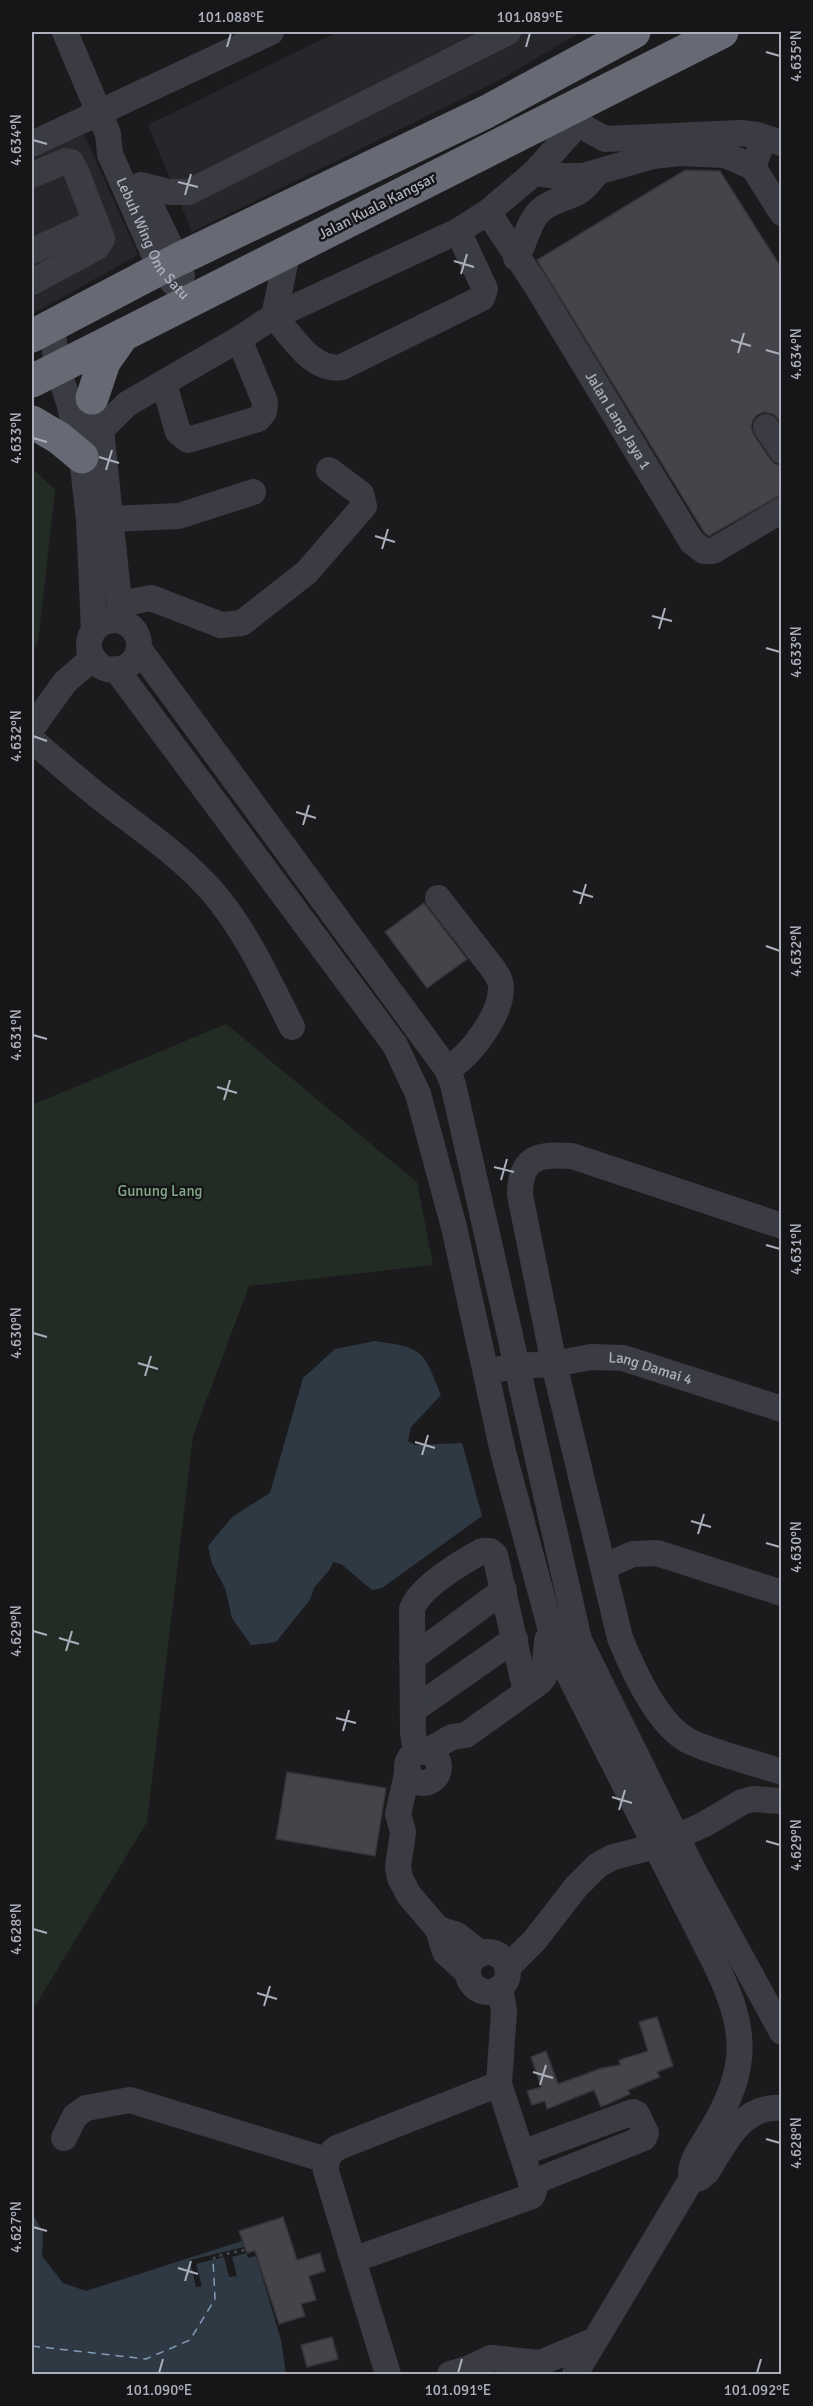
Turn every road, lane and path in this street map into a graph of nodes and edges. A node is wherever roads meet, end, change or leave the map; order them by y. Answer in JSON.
{"nodes":[{"id":1,"x":271,"y":32,"type":"edge"},
{"id":2,"x":508,"y":32,"type":"edge"},
{"id":3,"x":722,"y":32,"type":"edge"},
{"id":4,"x":629,"y":33,"type":"edge"},
{"id":5,"x":73,"y":34,"type":"edge"},
{"id":6,"x":486,"y":112,"type":"junction"},
{"id":7,"x":574,"y":116,"type":"junction"},
{"id":8,"x":103,"y":122,"type":"junction"},
{"id":9,"x":757,"y":135,"type":"junction"},
{"id":10,"x":782,"y":143,"type":"edge"},
{"id":11,"x":32,"y":144,"type":"edge"},
{"id":12,"x":753,"y":167,"type":"junction"},
{"id":13,"x":598,"y":171,"type":"junction"},
{"id":14,"x":534,"y":173,"type":"junction"},
{"id":15,"x":32,"y":175,"type":"edge"},
{"id":16,"x":141,"y":185,"type":"junction"},
{"id":17,"x":488,"y":212,"type":"junction"},
{"id":18,"x":782,"y":213,"type":"edge"},
{"id":19,"x":96,"y":222,"type":"junction"},
{"id":20,"x":458,"y":231,"type":"junction"},
{"id":21,"x":288,"y":250,"type":"junction"},
{"id":22,"x":32,"y":251,"type":"edge"},
{"id":23,"x":516,"y":258,"type":"junction"},
{"id":24,"x":169,"y":264,"type":"junction"},
{"id":25,"x":32,"y":282,"type":"edge"},
{"id":26,"x":190,"y":301,"type":"junction"},
{"id":27,"x":274,"y":316,"type":"junction"},
{"id":28,"x":42,"y":331,"type":"edge"},
{"id":29,"x":123,"y":335,"type":"junction"},
{"id":30,"x":239,"y":339,"type":"junction"},
{"id":31,"x":56,"y":369,"type":"edge"},
{"id":32,"x":164,"y":384,"type":"junction"},
{"id":33,"x":92,"y":398,"type":"junction"},
{"id":34,"x":32,"y":422,"type":"edge"},
{"id":35,"x":766,"y":427,"type":"dead end"},
{"id":36,"x":101,"y":430,"type":"junction"},
{"id":37,"x":782,"y":451,"type":"edge"},
{"id":38,"x":82,"y":457,"type":"junction"},
{"id":39,"x":329,"y":470,"type":"dead end"},
{"id":40,"x":253,"y":492,"type":"dead end"},
{"id":41,"x":782,"y":510,"type":"edge"},
{"id":42,"x":111,"y":519,"type":"junction"},
{"id":43,"x":120,"y":613,"type":"junction"},
{"id":44,"x":94,"y":630,"type":"junction"},
{"id":45,"x":139,"y":649,"type":"junction"},
{"id":46,"x":93,"y":658,"type":"junction"},
{"id":47,"x":116,"y":669,"type":"junction"},
{"id":48,"x":32,"y":728,"type":"edge"},
{"id":49,"x":32,"y":740,"type":"edge"},
{"id":50,"x":438,"y":898,"type":"dead end"},
{"id":51,"x":292,"y":1028,"type":"dead end"},
{"id":52,"x":447,"y":1069,"type":"junction"},
{"id":53,"x":782,"y":1226,"type":"edge"},
{"id":54,"x":554,"y":1364,"type":"junction"},
{"id":55,"x":516,"y":1365,"type":"junction"},
{"id":56,"x":486,"y":1371,"type":"junction"},
{"id":57,"x":782,"y":1409,"type":"edge"},
{"id":58,"x":603,"y":1567,"type":"junction"},
{"id":59,"x":504,"y":1590,"type":"junction"},
{"id":60,"x":782,"y":1593,"type":"edge"},
{"id":61,"x":552,"y":1634,"type":"junction"},
{"id":62,"x":515,"y":1640,"type":"junction"},
{"id":63,"x":412,"y":1658,"type":"junction"},
{"id":64,"x":526,"y":1692,"type":"junction"},
{"id":65,"x":413,"y":1710,"type":"junction"},
{"id":66,"x":424,"y":1765,"type":"junction"},
{"id":67,"x":782,"y":1772,"type":"edge"},
{"id":68,"x":782,"y":1802,"type":"edge"},
{"id":69,"x":666,"y":1841,"type":"junction"},
{"id":70,"x":475,"y":1963,"type":"junction"},
{"id":71,"x":504,"y":1978,"type":"junction"},
{"id":72,"x":782,"y":2032,"type":"edge"},
{"id":73,"x":499,"y":2084,"type":"junction"},
{"id":74,"x":782,"y":2108,"type":"edge"},
{"id":75,"x":64,"y":2138,"type":"dead end"},
{"id":76,"x":522,"y":2153,"type":"junction"},
{"id":77,"x":326,"y":2160,"type":"junction"},
{"id":78,"x":691,"y":2180,"type":"junction"},
{"id":79,"x":531,"y":2183,"type":"junction"},
{"id":80,"x":245,"y":2250,"type":"dead end"},
{"id":81,"x":213,"y":2259,"type":"dead end"},
{"id":82,"x":353,"y":2259,"type":"junction"},
{"id":83,"x":593,"y":2341,"type":"junction"},
{"id":84,"x":545,"y":2369,"type":"edge"},
{"id":85,"x":388,"y":2374,"type":"edge"},
{"id":86,"x":450,"y":2374,"type":"edge"},
{"id":87,"x":575,"y":2374,"type":"edge"}],
"edges":[{"from":1,"to":8,"type":"street"},
{"from":2,"to":16,"type":"street"},
{"from":3,"to":7,"type":"highway","name":"Jalan Kuala Kangsar"},
{"from":4,"to":6,"type":"highway"},
{"from":5,"to":8,"type":"street","name":"Lebuh Wing Onn Satu"},
{"from":6,"to":7,"type":"highway"},
{"from":6,"to":24,"type":"highway"},
{"from":7,"to":9,"type":"street"},
{"from":7,"to":14,"type":"street"},
{"from":7,"to":21,"type":"highway","name":"Jalan Kuala Kangsar"},
{"from":8,"to":11,"type":"street"},
{"from":8,"to":16,"type":"street","name":"Lebuh Wing Onn Satu"},
{"from":8,"to":24,"type":"street","name":"Lebuh Wing Onn Satu"},
{"from":9,"to":10,"type":"street"},
{"from":9,"to":12,"type":"street"},
{"from":12,"to":13,"type":"street"},
{"from":12,"to":18,"type":"street"},
{"from":13,"to":14,"type":"street"},
{"from":13,"to":23,"type":"street"},
{"from":14,"to":17,"type":"street"},
{"from":15,"to":19,"type":"street"},
{"from":16,"to":24,"type":"street","name":"Lebuh Wing Onn Satu"},
{"from":17,"to":20,"type":"street"},
{"from":17,"to":23,"type":"street","name":"Jalan Lang Jaya 1"},
{"from":19,"to":22,"type":"street"},
{"from":19,"to":25,"type":"street"},
{"from":20,"to":27,"type":"street"},
{"from":20,"to":27,"type":"street"},
{"from":21,"to":26,"type":"highway","name":"Jalan Kuala Kangsar"},
{"from":21,"to":27,"type":"street"},
{"from":23,"to":41,"type":"street","name":"Jalan Lang Jaya 1"},
{"from":24,"to":26,"type":"street","name":"Lebuh Wing Onn Satu"},
{"from":24,"to":28,"type":"highway"},
{"from":26,"to":29,"type":"highway","name":"Jalan Kuala Kangsar"},
{"from":27,"to":30,"type":"street"},
{"from":28,"to":31,"type":"street"},
{"from":29,"to":31,"type":"highway","name":"Jalan Kuala Kangsar"},
{"from":29,"to":33,"type":"highway"},
{"from":30,"to":32,"type":"street"},
{"from":30,"to":32,"type":"street"},
{"from":31,"to":33,"type":"street"},
{"from":31,"to":38,"type":"street"},
{"from":32,"to":36,"type":"street"},
{"from":33,"to":36,"type":"street"},
{"from":34,"to":38,"type":"highway"},
{"from":35,"to":37,"type":"street"},
{"from":36,"to":42,"type":"street"},
{"from":38,"to":44,"type":"street"},
{"from":39,"to":43,"type":"street"},
{"from":40,"to":42,"type":"street"},
{"from":42,"to":43,"type":"street"},
{"from":43,"to":44,"type":"street"},
{"from":43,"to":45,"type":"street"},
{"from":44,"to":46,"type":"street"},
{"from":45,"to":47,"type":"street"},
{"from":45,"to":52,"type":"street"},
{"from":46,"to":47,"type":"street"},
{"from":46,"to":48,"type":"street"},
{"from":47,"to":56,"type":"street"},
{"from":49,"to":51,"type":"street"},
{"from":50,"to":52,"type":"street"},
{"from":52,"to":55,"type":"street"},
{"from":53,"to":54,"type":"street"},
{"from":54,"to":55,"type":"street","name":"Lang Damai 4"},
{"from":54,"to":57,"type":"street","name":"Lang Damai 4"},
{"from":54,"to":58,"type":"street"},
{"from":55,"to":56,"type":"street","name":"Lang Damai 4"},
{"from":55,"to":69,"type":"street"},
{"from":56,"to":61,"type":"street"},
{"from":58,"to":60,"type":"street"},
{"from":58,"to":67,"type":"street"},
{"from":59,"to":62,"type":"street"},
{"from":59,"to":63,"type":"street"},
{"from":59,"to":63,"type":"street"},
{"from":61,"to":64,"type":"street"},
{"from":61,"to":69,"type":"street"},
{"from":62,"to":64,"type":"street"},
{"from":62,"to":65,"type":"street"},
{"from":63,"to":65,"type":"street"},
{"from":64,"to":66,"type":"street"},
{"from":65,"to":66,"type":"street"},
{"from":66,"to":70,"type":"street"},
{"from":68,"to":69,"type":"street"},
{"from":69,"to":71,"type":"street"},
{"from":69,"to":72,"type":"street"},
{"from":69,"to":78,"type":"street"},
{"from":70,"to":71,"type":"street"},
{"from":70,"to":71,"type":"street"},
{"from":71,"to":73,"type":"street"},
{"from":73,"to":76,"type":"street"},
{"from":73,"to":77,"type":"street"},
{"from":74,"to":78,"type":"street"},
{"from":75,"to":77,"type":"street"},
{"from":76,"to":79,"type":"street"},
{"from":76,"to":79,"type":"street"},
{"from":77,"to":82,"type":"street"},
{"from":78,"to":83,"type":"street"},
{"from":79,"to":82,"type":"street"},
{"from":80,"to":81,"type":"path"},
{"from":82,"to":85,"type":"street"},
{"from":83,"to":84,"type":"street"},
{"from":83,"to":87,"type":"street"},
{"from":84,"to":86,"type":"street"}]}
